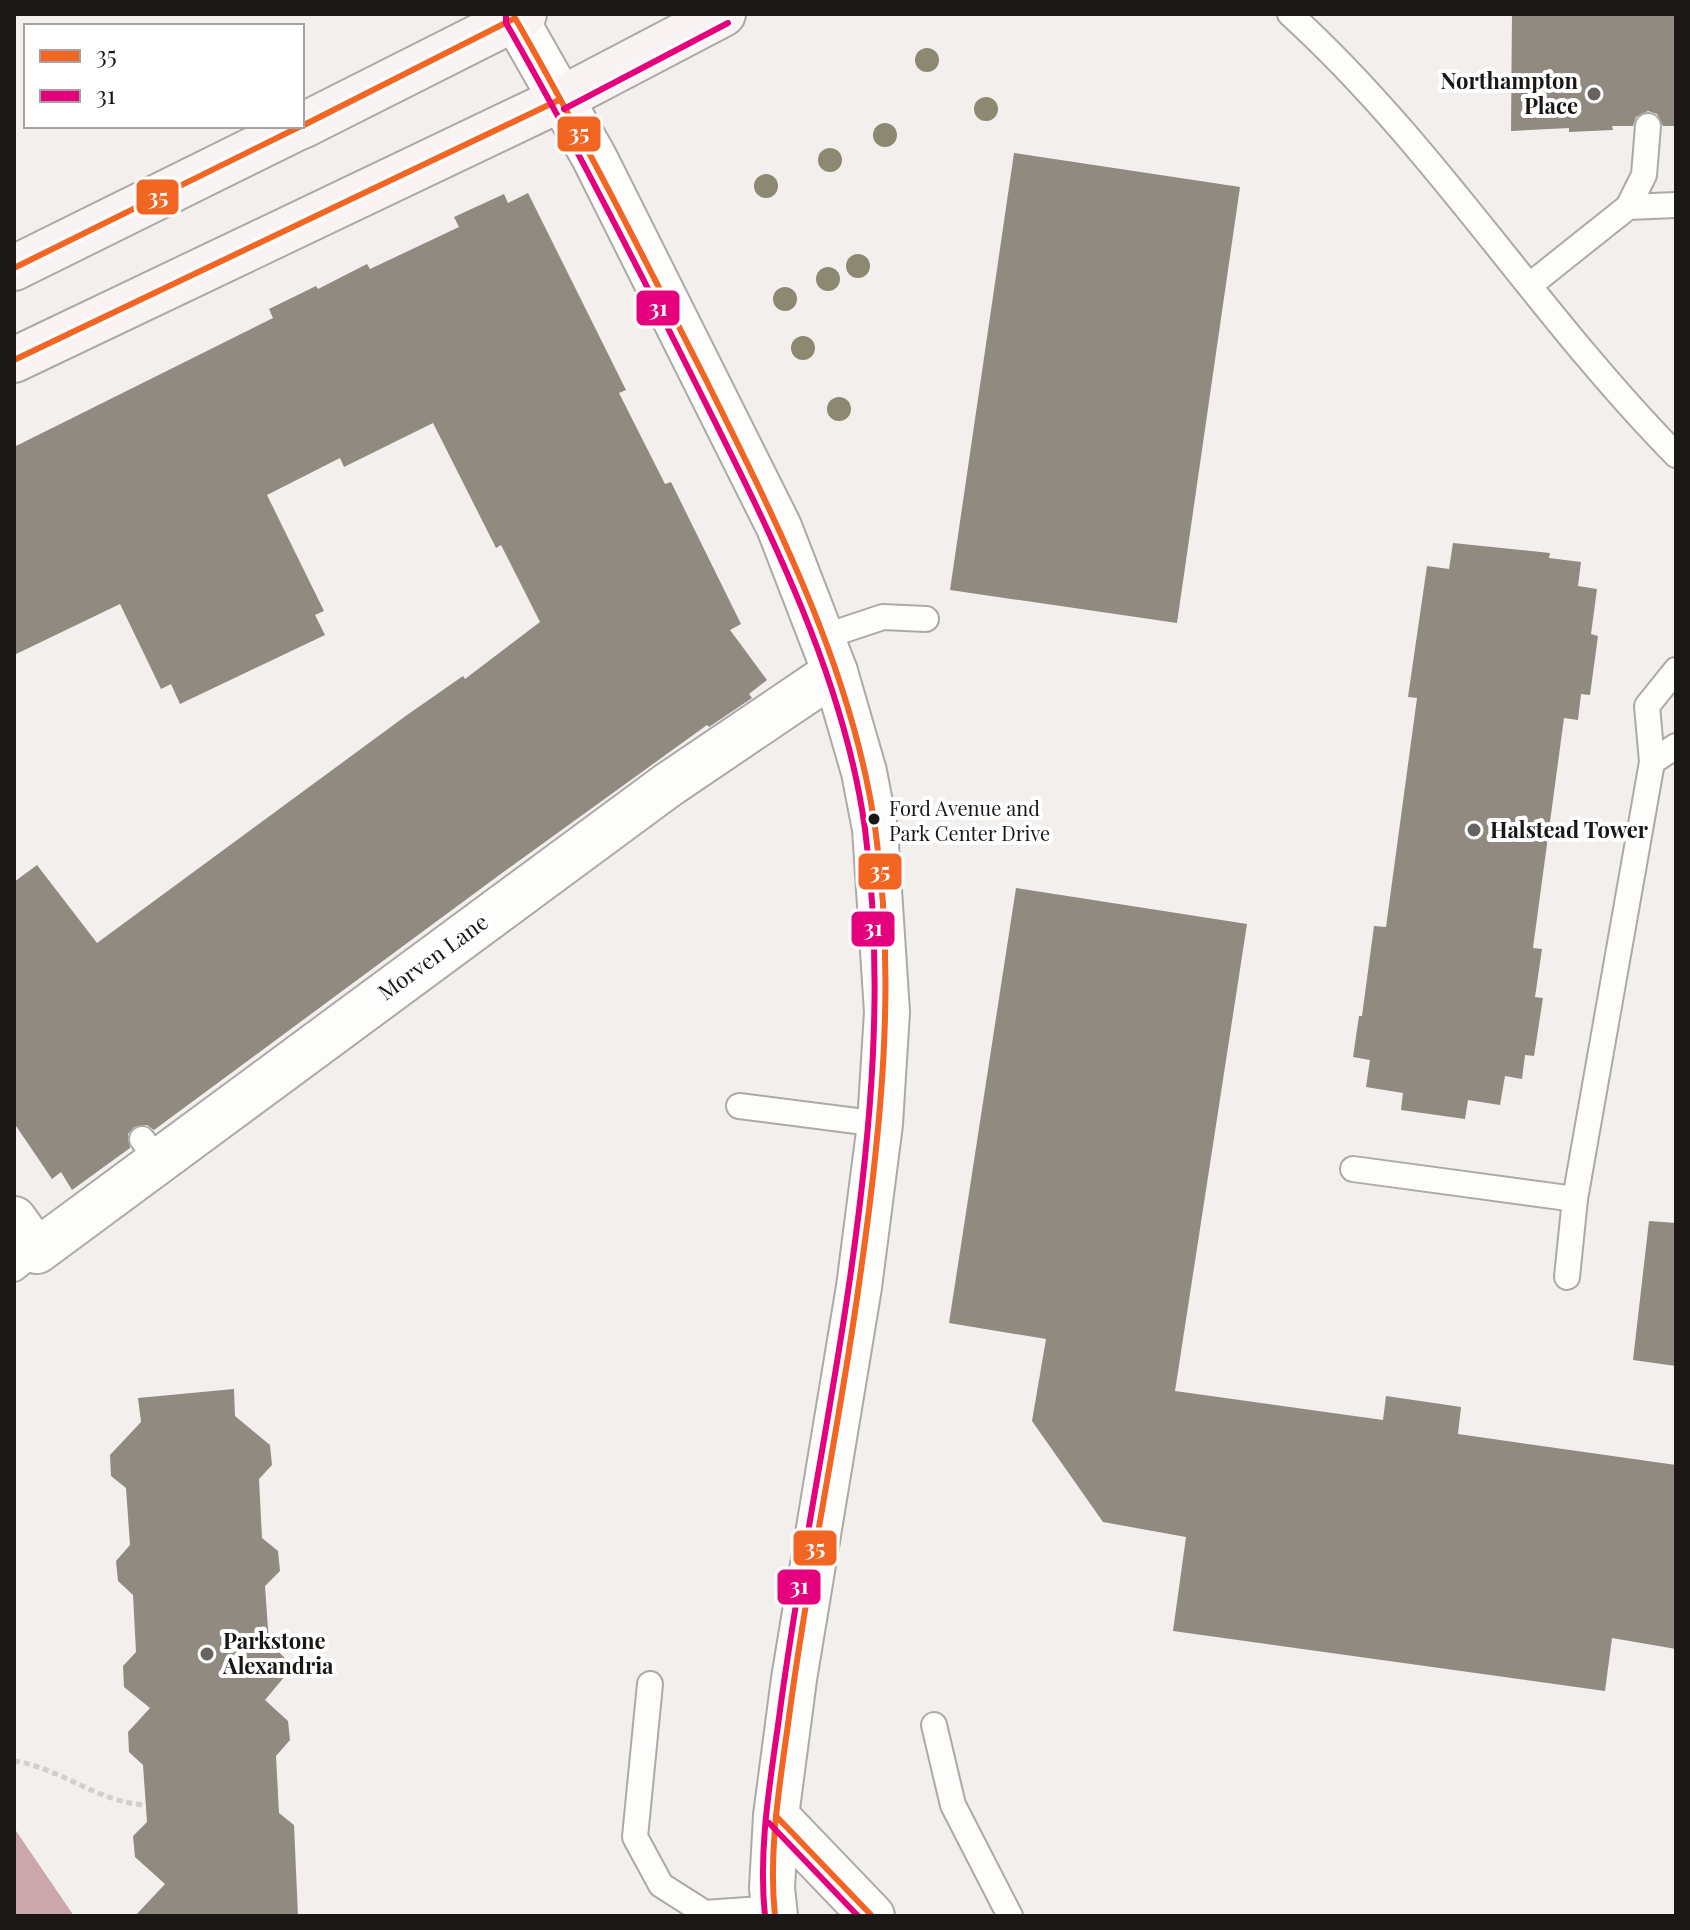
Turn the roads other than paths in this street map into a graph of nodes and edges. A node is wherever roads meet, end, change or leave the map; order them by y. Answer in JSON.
{"nodes":[{"id":1,"x":723,"y":14,"type":"edge"},
{"id":2,"x":1290,"y":14,"type":"edge"},
{"id":3,"x":520,"y":16,"type":"edge"},
{"id":4,"x":559,"y":100,"type":"junction"},
{"id":5,"x":304,"y":125,"type":"edge"},
{"id":6,"x":1648,"y":126,"type":"dead end"},
{"id":7,"x":298,"y":128,"type":"edge"},
{"id":8,"x":1676,"y":205,"type":"edge"},
{"id":9,"x":1628,"y":207,"type":"junction"},
{"id":10,"x":14,"y":268,"type":"edge"},
{"id":11,"x":1530,"y":285,"type":"junction"},
{"id":12,"x":14,"y":360,"type":"edge"},
{"id":13,"x":1676,"y":455,"type":"edge"},
{"id":14,"x":926,"y":619,"type":"dead end"},
{"id":15,"x":828,"y":655,"type":"junction"},
{"id":16,"x":1676,"y":670,"type":"edge"},
{"id":17,"x":1676,"y":746,"type":"edge"},
{"id":18,"x":1652,"y":762,"type":"junction"},
{"id":19,"x":739,"y":1106,"type":"dead end"},
{"id":20,"x":880,"y":1124,"type":"junction"},
{"id":21,"x":1353,"y":1169,"type":"dead end"},
{"id":22,"x":1575,"y":1199,"type":"junction"},
{"id":23,"x":22,"y":1246,"type":"edge"},
{"id":24,"x":1567,"y":1277,"type":"dead end"},
{"id":25,"x":650,"y":1684,"type":"dead end"},
{"id":26,"x":934,"y":1725,"type":"dead end"},
{"id":27,"x":776,"y":1816,"type":"junction"},
{"id":28,"x":775,"y":1912,"type":"edge"},
{"id":29,"x":872,"y":1916,"type":"edge"},
{"id":30,"x":1010,"y":1916,"type":"edge"}],
"edges":[{"from":1,"to":4,"type":"street"},
{"from":2,"to":11,"type":"lane"},
{"from":3,"to":4,"type":"street"},
{"from":3,"to":5,"type":"street"},
{"from":4,"to":12,"type":"street"},
{"from":4,"to":15,"type":"street"},
{"from":6,"to":9,"type":"lane"},
{"from":7,"to":10,"type":"street"},
{"from":8,"to":9,"type":"lane"},
{"from":9,"to":11,"type":"lane"},
{"from":11,"to":13,"type":"lane"},
{"from":14,"to":15,"type":"lane"},
{"from":15,"to":20,"type":"street"},
{"from":15,"to":23,"type":"street","name":"Morven Lane"},
{"from":16,"to":18,"type":"lane"},
{"from":17,"to":18,"type":"lane"},
{"from":18,"to":22,"type":"lane"},
{"from":19,"to":20,"type":"lane"},
{"from":20,"to":27,"type":"street"},
{"from":21,"to":22,"type":"lane"},
{"from":22,"to":24,"type":"lane"},
{"from":25,"to":28,"type":"lane"},
{"from":26,"to":30,"type":"lane"},
{"from":27,"to":28,"type":"street"},
{"from":27,"to":29,"type":"street"}]}
